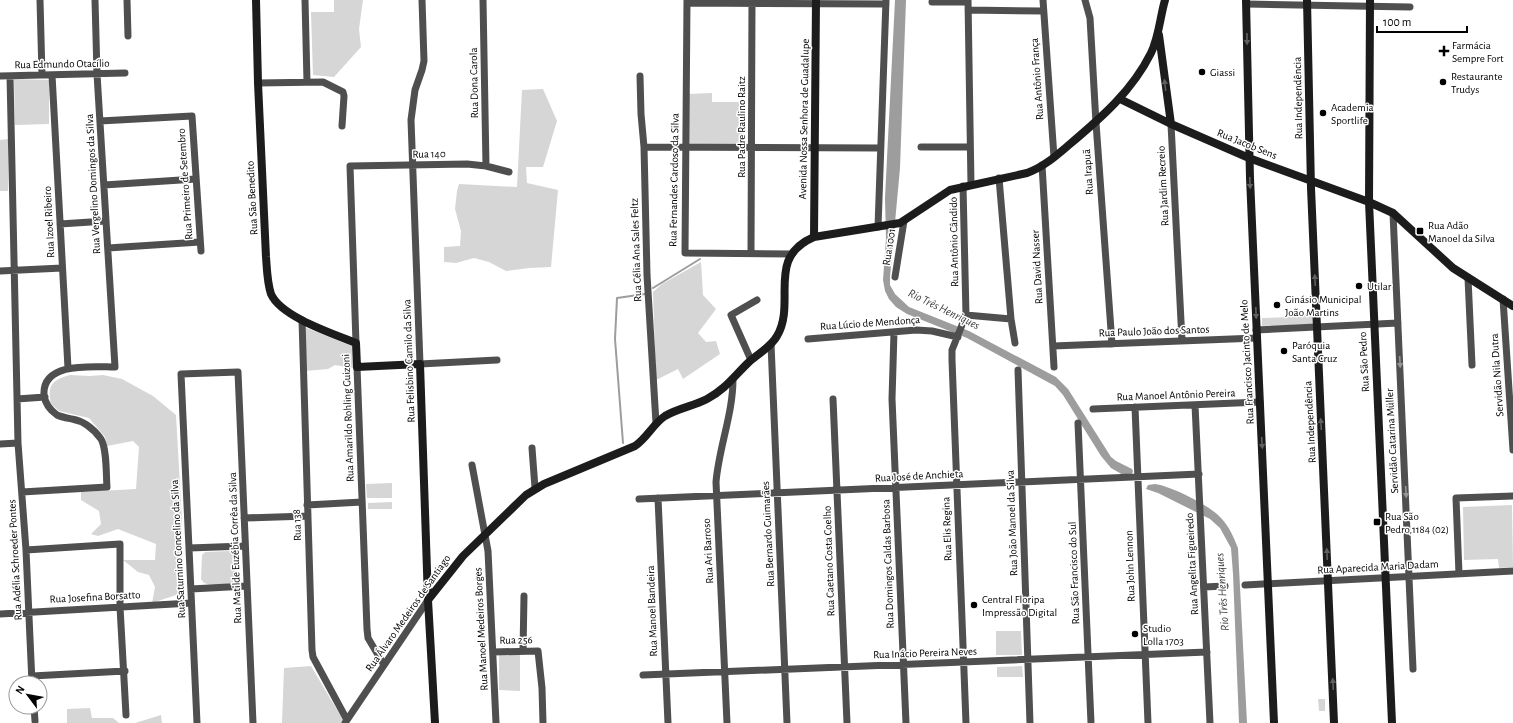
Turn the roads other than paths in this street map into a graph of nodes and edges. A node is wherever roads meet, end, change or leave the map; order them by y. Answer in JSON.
{"nodes":[{"id":1,"x":40,"y":0,"type":"edge"},
{"id":2,"x":95,"y":0,"type":"edge"},
{"id":3,"x":128,"y":0,"type":"edge"},
{"id":4,"x":256,"y":0,"type":"edge"},
{"id":5,"x":305,"y":0,"type":"edge"},
{"id":6,"x":422,"y":0,"type":"edge"},
{"id":7,"x":483,"y":0,"type":"edge"},
{"id":8,"x":1043,"y":0,"type":"edge"},
{"id":9,"x":1085,"y":0,"type":"edge"},
{"id":10,"x":1165,"y":0,"type":"edge"},
{"id":11,"x":687,"y":1,"type":"edge"},
{"id":12,"x":752,"y":2,"type":"edge"},
{"id":13,"x":816,"y":2,"type":"edge"},
{"id":14,"x":886,"y":2,"type":"edge"},
{"id":15,"x":932,"y":2,"type":"dead end"},
{"id":16,"x":1246,"y":2,"type":"edge"},
{"id":17,"x":1307,"y":2,"type":"edge"},
{"id":18,"x":1370,"y":3,"type":"edge"},
{"id":19,"x":968,"y":4,"type":"edge"},
{"id":20,"x":1410,"y":7,"type":"dead end"},
{"id":21,"x":1043,"y":11,"type":"junction"},
{"id":22,"x":1158,"y":30,"type":"junction"},
{"id":23,"x":128,"y":36,"type":"dead end"},
{"id":24,"x":125,"y":73,"type":"dead end"},
{"id":25,"x":97,"y":74,"type":"junction"},
{"id":26,"x":42,"y":75,"type":"junction"},
{"id":27,"x":52,"y":75,"type":"junction"},
{"id":28,"x":0,"y":76,"type":"edge"},
{"id":29,"x":10,"y":76,"type":"junction"},
{"id":30,"x":640,"y":76,"type":"dead end"},
{"id":31,"x":258,"y":82,"type":"junction"},
{"id":32,"x":307,"y":82,"type":"junction"},
{"id":33,"x":1120,"y":99,"type":"junction"},
{"id":34,"x":100,"y":121,"type":"junction"},
{"id":35,"x":1096,"y":122,"type":"junction"},
{"id":36,"x":1170,"y":124,"type":"junction"},
{"id":37,"x":342,"y":126,"type":"dead end"},
{"id":38,"x":644,"y":147,"type":"junction"},
{"id":39,"x":921,"y":147,"type":"dead end"},
{"id":40,"x":970,"y":147,"type":"junction"},
{"id":41,"x":686,"y":148,"type":"junction"},
{"id":42,"x":752,"y":148,"type":"junction"},
{"id":43,"x":815,"y":148,"type":"junction"},
{"id":44,"x":880,"y":148,"type":"junction"},
{"id":45,"x":1054,"y":157,"type":"junction"},
{"id":46,"x":1250,"y":158,"type":"junction"},
{"id":47,"x":413,"y":165,"type":"junction"},
{"id":48,"x":1042,"y":165,"type":"junction"},
{"id":49,"x":350,"y":166,"type":"joint"},
{"id":50,"x":486,"y":166,"type":"junction"},
{"id":51,"x":509,"y":172,"type":"dead end"},
{"id":52,"x":999,"y":178,"type":"junction"},
{"id":53,"x":196,"y":179,"type":"junction"},
{"id":54,"x":1310,"y":181,"type":"junction"},
{"id":55,"x":104,"y":185,"type":"junction"},
{"id":56,"x":967,"y":186,"type":"junction"},
{"id":57,"x":1369,"y":202,"type":"junction"},
{"id":58,"x":1393,"y":213,"type":"junction"},
{"id":59,"x":106,"y":221,"type":"junction"},
{"id":60,"x":900,"y":223,"type":"junction"},
{"id":61,"x":60,"y":224,"type":"junction"},
{"id":62,"x":880,"y":226,"type":"junction"},
{"id":63,"x":814,"y":238,"type":"junction"},
{"id":64,"x":200,"y":242,"type":"junction"},
{"id":65,"x":108,"y":248,"type":"junction"},
{"id":66,"x":201,"y":251,"type":"dead end"},
{"id":67,"x":751,"y":253,"type":"junction"},
{"id":68,"x":792,"y":254,"type":"junction"},
{"id":69,"x":62,"y":268,"type":"junction"},
{"id":70,"x":0,"y":271,"type":"edge"},
{"id":71,"x":14,"y":271,"type":"junction"},
{"id":72,"x":895,"y":277,"type":"dead end"},
{"id":73,"x":1468,"y":278,"type":"junction"},
{"id":74,"x":1503,"y":299,"type":"junction"},
{"id":75,"x":757,"y":300,"type":"dead end"},
{"id":76,"x":1513,"y":306,"type":"edge"},
{"id":77,"x":965,"y":319,"type":"junction"},
{"id":78,"x":1011,"y":319,"type":"junction"},
{"id":79,"x":302,"y":320,"type":"junction"},
{"id":80,"x":1398,"y":323,"type":"junction"},
{"id":81,"x":1373,"y":324,"type":"junction"},
{"id":82,"x":1317,"y":327,"type":"junction"},
{"id":83,"x":894,"y":332,"type":"junction"},
{"id":84,"x":1256,"y":334,"type":"junction"},
{"id":85,"x":958,"y":336,"type":"junction"},
{"id":86,"x":808,"y":339,"type":"dead end"},
{"id":87,"x":1182,"y":341,"type":"junction"},
{"id":88,"x":356,"y":343,"type":"junction"},
{"id":89,"x":1015,"y":343,"type":"dead end"},
{"id":90,"x":771,"y":344,"type":"junction"},
{"id":91,"x":1112,"y":344,"type":"junction"},
{"id":92,"x":1053,"y":346,"type":"junction"},
{"id":93,"x":497,"y":360,"type":"dead end"},
{"id":94,"x":751,"y":360,"type":"junction"},
{"id":95,"x":420,"y":364,"type":"junction"},
{"id":96,"x":1472,"y":365,"type":"dead end"},
{"id":97,"x":357,"y":367,"type":"junction"},
{"id":98,"x":1054,"y":367,"type":"dead end"},
{"id":99,"x":68,"y":368,"type":"junction"},
{"id":100,"x":1018,"y":370,"type":"dead end"},
{"id":101,"x":238,"y":372,"type":"joint"},
{"id":102,"x":733,"y":379,"type":"junction"},
{"id":103,"x":45,"y":397,"type":"junction"},
{"id":104,"x":18,"y":399,"type":"junction"},
{"id":105,"x":833,"y":399,"type":"dead end"},
{"id":106,"x":1260,"y":402,"type":"junction"},
{"id":107,"x":1195,"y":405,"type":"junction"},
{"id":108,"x":1134,"y":407,"type":"junction"},
{"id":109,"x":1093,"y":409,"type":"dead end"},
{"id":110,"x":656,"y":423,"type":"junction"},
{"id":111,"x":1078,"y":423,"type":"dead end"},
{"id":112,"x":18,"y":443,"type":"junction"},
{"id":113,"x":0,"y":444,"type":"edge"},
{"id":114,"x":532,"y":448,"type":"dead end"},
{"id":115,"x":1513,"y":450,"type":"edge"},
{"id":116,"x":472,"y":465,"type":"dead end"},
{"id":117,"x":1198,"y":474,"type":"junction"},
{"id":118,"x":1138,"y":477,"type":"junction"},
{"id":119,"x":1081,"y":480,"type":"junction"},
{"id":120,"x":1022,"y":482,"type":"junction"},
{"id":121,"x":957,"y":485,"type":"junction"},
{"id":122,"x":535,"y":488,"type":"junction"},
{"id":123,"x":896,"y":488,"type":"junction"},
{"id":124,"x":837,"y":490,"type":"junction"},
{"id":125,"x":22,"y":492,"type":"junction"},
{"id":126,"x":777,"y":493,"type":"junction"},
{"id":127,"x":716,"y":495,"type":"junction"},
{"id":128,"x":1513,"y":496,"type":"edge"},
{"id":129,"x":658,"y":498,"type":"junction"},
{"id":130,"x":639,"y":499,"type":"dead end"},
{"id":131,"x":362,"y":502,"type":"junction"},
{"id":132,"x":307,"y":505,"type":"junction"},
{"id":133,"x":308,"y":516,"type":"junction"},
{"id":134,"x":244,"y":518,"type":"junction"},
{"id":135,"x":485,"y":533,"type":"junction"},
{"id":136,"x":246,"y":546,"type":"junction"},
{"id":137,"x":189,"y":548,"type":"junction"},
{"id":138,"x":26,"y":550,"type":"junction"},
{"id":139,"x":1513,"y":571,"type":"edge"},
{"id":140,"x":1459,"y":574,"type":"junction"},
{"id":141,"x":1409,"y":576,"type":"junction"},
{"id":142,"x":1386,"y":577,"type":"junction"},
{"id":143,"x":1328,"y":581,"type":"junction"},
{"id":144,"x":1269,"y":583,"type":"junction"},
{"id":145,"x":1245,"y":585,"type":"dead end"},
{"id":146,"x":247,"y":586,"type":"junction"},
{"id":147,"x":1225,"y":586,"type":"dead end"},
{"id":148,"x":1204,"y":587,"type":"junction"},
{"id":149,"x":191,"y":589,"type":"junction"},
{"id":150,"x":524,"y":596,"type":"dead end"},
{"id":151,"x":428,"y":600,"type":"junction"},
{"id":152,"x":191,"y":602,"type":"junction"},
{"id":153,"x":120,"y":607,"type":"junction"},
{"id":154,"x":29,"y":612,"type":"junction"},
{"id":155,"x":0,"y":614,"type":"edge"},
{"id":156,"x":523,"y":651,"type":"junction"},
{"id":157,"x":494,"y":652,"type":"junction"},
{"id":158,"x":1207,"y":652,"type":"junction"},
{"id":159,"x":1145,"y":654,"type":"junction"},
{"id":160,"x":1088,"y":657,"type":"junction"},
{"id":161,"x":1028,"y":659,"type":"junction"},
{"id":162,"x":964,"y":662,"type":"junction"},
{"id":163,"x":903,"y":664,"type":"junction"},
{"id":164,"x":384,"y":665,"type":"junction"},
{"id":165,"x":844,"y":667,"type":"junction"},
{"id":166,"x":785,"y":669,"type":"junction"},
{"id":167,"x":1413,"y":669,"type":"dead end"},
{"id":168,"x":124,"y":671,"type":"junction"},
{"id":169,"x":725,"y":672,"type":"junction"},
{"id":170,"x":666,"y":674,"type":"junction"},
{"id":171,"x":32,"y":675,"type":"edge"},
{"id":172,"x":643,"y":675,"type":"dead end"},
{"id":173,"x":48,"y":678,"type":"edge"},
{"id":174,"x":126,"y":714,"type":"dead end"},
{"id":175,"x":35,"y":715,"type":"edge"},
{"id":176,"x":35,"y":721,"type":"dead end"},
{"id":177,"x":346,"y":721,"type":"edge"},
{"id":178,"x":197,"y":723,"type":"edge"},
{"id":179,"x":253,"y":723,"type":"edge"},
{"id":180,"x":435,"y":723,"type":"edge"},
{"id":181,"x":496,"y":723,"type":"edge"},
{"id":182,"x":543,"y":723,"type":"edge"},
{"id":183,"x":668,"y":723,"type":"edge"},
{"id":184,"x":727,"y":723,"type":"edge"},
{"id":185,"x":787,"y":723,"type":"edge"},
{"id":186,"x":846,"y":723,"type":"edge"},
{"id":187,"x":906,"y":723,"type":"edge"},
{"id":188,"x":966,"y":723,"type":"edge"},
{"id":189,"x":1030,"y":723,"type":"edge"},
{"id":190,"x":1091,"y":723,"type":"edge"},
{"id":191,"x":1148,"y":723,"type":"edge"},
{"id":192,"x":1210,"y":723,"type":"edge"},
{"id":193,"x":1274,"y":723,"type":"edge"},
{"id":194,"x":1334,"y":723,"type":"edge"},
{"id":195,"x":1392,"y":723,"type":"edge"}],
"edges":[{"from":1,"to":26,"type":"street"},
{"from":2,"to":25,"type":"street","name":"Rua Vergelino Domingos da Silva"},
{"from":3,"to":23,"type":"street"},
{"from":4,"to":31,"type":"street","name":"Rua São Benedito"},
{"from":5,"to":32,"type":"street"},
{"from":6,"to":47,"type":"street","name":"Rua Felisbino Camilo da Silva"},
{"from":7,"to":50,"type":"street","name":"Rua Dona Carola"},
{"from":8,"to":21,"type":"street","name":"Rua Antônio França"},
{"from":9,"to":35,"type":"street","name":"Rua Irapuã"},
{"from":10,"to":22,"type":"street","name":"Rua Álvaro Medeiros de Santiago"},
{"from":11,"to":12,"type":"street"},
{"from":11,"to":41,"type":"street","name":"Rua Fernandes Cardoso da Silva"},
{"from":12,"to":13,"type":"street"},
{"from":12,"to":42,"type":"street","name":"Rua Padre Raulino Raitz"},
{"from":13,"to":14,"type":"street"},
{"from":13,"to":43,"type":"street","name":"Avenida Nossa Senhora de Guadalupe"},
{"from":14,"to":44,"type":"street"},
{"from":15,"to":19,"type":"street"},
{"from":16,"to":17,"type":"street"},
{"from":16,"to":46,"type":"street","name":"Rua Francisco Jacinto de Melo","one_way":true},
{"from":17,"to":18,"type":"street"},
{"from":17,"to":54,"type":"street","name":"Rua Independência"},
{"from":18,"to":20,"type":"street"},
{"from":18,"to":57,"type":"street","name":"Rua São Pedro"},
{"from":19,"to":21,"type":"street"},
{"from":19,"to":40,"type":"street","name":"Rua Antônio Cândido"},
{"from":21,"to":45,"type":"street","name":"Rua Antônio França"},
{"from":22,"to":33,"type":"street","name":"Rua Álvaro Medeiros de Santiago"},
{"from":36,"to":22,"type":"street","name":"Rua Jardim Recreio","one_way":true},
{"from":24,"to":25,"type":"street","name":"Rua Edmundo Otacílio"},
{"from":25,"to":27,"type":"street","name":"Rua Edmundo Otacílio"},
{"from":25,"to":34,"type":"street","name":"Rua Vergelino Domingos da Silva"},
{"from":26,"to":27,"type":"street","name":"Rua Edmundo Otacílio"},
{"from":26,"to":29,"type":"street","name":"Rua Edmundo Otacílio"},
{"from":27,"to":61,"type":"street","name":"Rua Izoel Ribeiro"},
{"from":28,"to":29,"type":"street","name":"Rua Edmundo Otacílio"},
{"from":29,"to":71,"type":"street","name":"Rua Adélia Schroeder Pontes"},
{"from":30,"to":38,"type":"street","name":"Rua Célia Ana Sales Feltz"},
{"from":31,"to":32,"type":"street"},
{"from":31,"to":79,"type":"street","name":"Rua São Benedito"},
{"from":32,"to":37,"type":"street"},
{"from":33,"to":35,"type":"street","name":"Rua Álvaro Medeiros de Santiago"},
{"from":33,"to":36,"type":"street","name":"Rua Jacob Sens"},
{"from":34,"to":53,"type":"street","name":"Rua Primeiro de Setembro"},
{"from":34,"to":55,"type":"street","name":"Rua Vergelino Domingos da Silva"},
{"from":35,"to":45,"type":"street","name":"Rua Álvaro Medeiros de Santiago"},
{"from":35,"to":91,"type":"street","name":"Rua Irapuã"},
{"from":36,"to":46,"type":"street","name":"Rua Jacob Sens"},
{"from":36,"to":87,"type":"street","name":"Rua Jardim Recreio"},
{"from":38,"to":41,"type":"street"},
{"from":38,"to":110,"type":"street","name":"Rua Célia Ana Sales Feltz"},
{"from":39,"to":40,"type":"street"},
{"from":40,"to":56,"type":"street","name":"Rua Antônio Cândido"},
{"from":41,"to":42,"type":"street"},
{"from":41,"to":67,"type":"street","name":"Rua Fernandes Cardoso da Silva"},
{"from":42,"to":43,"type":"street"},
{"from":42,"to":67,"type":"street","name":"Rua Padre Raulino Raitz"},
{"from":43,"to":44,"type":"street"},
{"from":43,"to":63,"type":"street","name":"Avenida Nossa Senhora de Guadalupe"},
{"from":44,"to":62,"type":"street"},
{"from":45,"to":48,"type":"street","name":"Rua Álvaro Medeiros de Santiago"},
{"from":46,"to":54,"type":"street","name":"Rua Jacob Sens"},
{"from":46,"to":84,"type":"street","name":"Rua Francisco Jacinto de Melo","one_way":true},
{"from":47,"to":49,"type":"street","name":"Rua 140"},
{"from":47,"to":50,"type":"street","name":"Rua 140"},
{"from":47,"to":95,"type":"street","name":"Rua Felisbino Camilo da Silva"},
{"from":48,"to":52,"type":"street","name":"Rua Álvaro Medeiros de Santiago"},
{"from":48,"to":92,"type":"street","name":"Rua David Nasser"},
{"from":49,"to":88,"type":"street","name":"Rua Amarildo Rohling Guizoni"},
{"from":50,"to":51,"type":"street","name":"Rua 140"},
{"from":52,"to":56,"type":"street","name":"Rua Álvaro Medeiros de Santiago"},
{"from":52,"to":78,"type":"street"},
{"from":53,"to":55,"type":"street"},
{"from":53,"to":64,"type":"street","name":"Rua Primeiro de Setembro"},
{"from":54,"to":57,"type":"street","name":"Rua Jacob Sens"},
{"from":82,"to":54,"type":"street","name":"Rua Independência","one_way":true},
{"from":55,"to":59,"type":"street","name":"Rua Vergelino Domingos da Silva"},
{"from":56,"to":60,"type":"street","name":"Rua Álvaro Medeiros de Santiago"},
{"from":56,"to":77,"type":"street","name":"Rua Antônio Cândido"},
{"from":57,"to":58,"type":"street"},
{"from":57,"to":81,"type":"street","name":"Rua São Pedro"},
{"from":58,"to":73,"type":"street"},
{"from":58,"to":80,"type":"street","name":"Servidão Catarina Müller"},
{"from":59,"to":61,"type":"street"},
{"from":59,"to":65,"type":"street","name":"Rua Vergelino Domingos da Silva"},
{"from":60,"to":62,"type":"street","name":"Rua Álvaro Medeiros de Santiago"},
{"from":60,"to":72,"type":"street","name":"Rua 1001"},
{"from":61,"to":69,"type":"street","name":"Rua Izoel Ribeiro"},
{"from":62,"to":63,"type":"street","name":"Rua Álvaro Medeiros de Santiago"},
{"from":63,"to":68,"type":"street","name":"Rua Álvaro Medeiros de Santiago"},
{"from":64,"to":65,"type":"street"},
{"from":64,"to":66,"type":"street","name":"Rua Primeiro de Setembro"},
{"from":65,"to":99,"type":"street","name":"Rua Vergelino Domingos da Silva"},
{"from":67,"to":68,"type":"street","name":"Rua Fernandes Cardoso da Silva"},
{"from":68,"to":90,"type":"street","name":"Rua Álvaro Medeiros de Santiago"},
{"from":69,"to":71,"type":"street"},
{"from":69,"to":99,"type":"street","name":"Rua Izoel Ribeiro"},
{"from":70,"to":71,"type":"street"},
{"from":71,"to":104,"type":"street","name":"Rua Adélia Schroeder Pontes"},
{"from":73,"to":74,"type":"street"},
{"from":73,"to":96,"type":"street"},
{"from":74,"to":76,"type":"street"},
{"from":74,"to":115,"type":"street","name":"Servidão Nila Dutra"},
{"from":75,"to":94,"type":"street"},
{"from":77,"to":78,"type":"street"},
{"from":77,"to":85,"type":"street","name":"Rua Elis Regina"},
{"from":78,"to":89,"type":"street"},
{"from":79,"to":88,"type":"street","name":"Rua São Benedito"},
{"from":79,"to":132,"type":"street","name":"Rua 138"},
{"from":80,"to":81,"type":"street","name":"Rua Paulo João dos Santos"},
{"from":80,"to":141,"type":"street","name":"Servidão Catarina Müller","one_way":true},
{"from":81,"to":82,"type":"street","name":"Rua Paulo João dos Santos"},
{"from":81,"to":142,"type":"street","name":"Rua São Pedro"},
{"from":82,"to":84,"type":"street","name":"Rua Paulo João dos Santos"},
{"from":143,"to":82,"type":"street","name":"Rua Independência","one_way":true},
{"from":83,"to":85,"type":"street","name":"Rua Lúcio de Mendonça"},
{"from":83,"to":86,"type":"street","name":"Rua Lúcio de Mendonça"},
{"from":83,"to":123,"type":"street","name":"Rua Domingos Caldas Barbosa"},
{"from":84,"to":87,"type":"street","name":"Rua Paulo João dos Santos"},
{"from":84,"to":106,"type":"street","name":"Rua Francisco Jacinto de Melo"},
{"from":85,"to":121,"type":"street","name":"Rua Elis Regina"},
{"from":87,"to":91,"type":"street","name":"Rua Paulo João dos Santos"},
{"from":88,"to":97,"type":"street","name":"Rua Amarildo Rohling Guizoni"},
{"from":90,"to":94,"type":"street","name":"Rua Álvaro Medeiros de Santiago"},
{"from":90,"to":126,"type":"street","name":"Rua Bernardo Guimarães"},
{"from":91,"to":92,"type":"street","name":"Rua Paulo João dos Santos"},
{"from":92,"to":98,"type":"street","name":"Rua David Nasser"},
{"from":93,"to":95,"type":"street"},
{"from":94,"to":102,"type":"street","name":"Rua Álvaro Medeiros de Santiago"},
{"from":95,"to":97,"type":"street"},
{"from":95,"to":151,"type":"street","name":"Rua Felisbino Camilo da Silva"},
{"from":97,"to":131,"type":"street","name":"Rua Amarildo Rohling Guizoni"},
{"from":99,"to":103,"type":"street"},
{"from":100,"to":120,"type":"street","name":"Rua João Manoel da Silva"},
{"from":101,"to":134,"type":"street","name":"Rua Matilde Euzébia Corrêa da Silva"},
{"from":101,"to":137,"type":"street","name":"Rua Saturnino Concelino da Silva"},
{"from":102,"to":110,"type":"street","name":"Rua Álvaro Medeiros de Santiago"},
{"from":102,"to":127,"type":"street","name":"Rua Ari Barroso"},
{"from":103,"to":104,"type":"street"},
{"from":103,"to":125,"type":"street"},
{"from":104,"to":112,"type":"street","name":"Rua Adélia Schroeder Pontes"},
{"from":105,"to":124,"type":"street","name":"Rua Caetano Costa Coelho"},
{"from":106,"to":107,"type":"street","name":"Rua Manoel Antônio Pereira"},
{"from":106,"to":144,"type":"street","name":"Rua Francisco Jacinto de Melo","one_way":true},
{"from":107,"to":108,"type":"street","name":"Rua Manoel Antônio Pereira"},
{"from":107,"to":117,"type":"street","name":"Rua Angelita Figueiredo"},
{"from":108,"to":109,"type":"street","name":"Rua Manoel Antônio Pereira"},
{"from":108,"to":118,"type":"street","name":"Rua John Lennon"},
{"from":110,"to":122,"type":"street","name":"Rua Álvaro Medeiros de Santiago"},
{"from":111,"to":119,"type":"street","name":"Rua São Francisco do Sul"},
{"from":112,"to":113,"type":"street"},
{"from":112,"to":125,"type":"street","name":"Rua Adélia Schroeder Pontes"},
{"from":114,"to":122,"type":"street"},
{"from":116,"to":135,"type":"street","name":"Rua Manoel Medeiros Borges"},
{"from":117,"to":118,"type":"street","name":"Rua José de Anchieta"},
{"from":117,"to":148,"type":"street","name":"Rua Angelita Figueiredo"},
{"from":118,"to":119,"type":"street","name":"Rua José de Anchieta"},
{"from":118,"to":159,"type":"street","name":"Rua John Lennon"},
{"from":119,"to":120,"type":"street","name":"Rua José de Anchieta"},
{"from":119,"to":160,"type":"street","name":"Rua São Francisco do Sul"},
{"from":120,"to":121,"type":"street","name":"Rua José de Anchieta"},
{"from":120,"to":161,"type":"street","name":"Rua João Manoel da Silva"},
{"from":121,"to":123,"type":"street","name":"Rua José de Anchieta"},
{"from":121,"to":162,"type":"street","name":"Rua Elis Regina"},
{"from":122,"to":135,"type":"street","name":"Rua Álvaro Medeiros de Santiago"},
{"from":123,"to":124,"type":"street","name":"Rua José de Anchieta"},
{"from":123,"to":163,"type":"street","name":"Rua Domingos Caldas Barbosa"},
{"from":124,"to":126,"type":"street","name":"Rua José de Anchieta"},
{"from":124,"to":165,"type":"street","name":"Rua Caetano Costa Coelho"},
{"from":125,"to":138,"type":"street","name":"Rua Adélia Schroeder Pontes"},
{"from":126,"to":127,"type":"street","name":"Rua José de Anchieta"},
{"from":126,"to":166,"type":"street","name":"Rua Bernardo Guimarães"},
{"from":127,"to":129,"type":"street","name":"Rua José de Anchieta"},
{"from":127,"to":169,"type":"street","name":"Rua Ari Barroso"},
{"from":128,"to":140,"type":"street"},
{"from":129,"to":130,"type":"street","name":"Rua José de Anchieta"},
{"from":129,"to":170,"type":"street","name":"Rua Manoel Bandeira"},
{"from":131,"to":132,"type":"street"},
{"from":131,"to":164,"type":"street","name":"Rua Amarildo Rohling Guizoni"},
{"from":132,"to":133,"type":"street","name":"Rua 138"},
{"from":133,"to":134,"type":"street"},
{"from":133,"to":177,"type":"street","name":"Rua 138"},
{"from":134,"to":136,"type":"street","name":"Rua Matilde Euzébia Corrêa da Silva"},
{"from":135,"to":151,"type":"street","name":"Rua Álvaro Medeiros de Santiago"},
{"from":135,"to":157,"type":"street","name":"Rua Manoel Medeiros Borges"},
{"from":136,"to":137,"type":"street"},
{"from":136,"to":146,"type":"street","name":"Rua Matilde Euzébia Corrêa da Silva"},
{"from":137,"to":149,"type":"street","name":"Rua Saturnino Concelino da Silva"},
{"from":138,"to":153,"type":"street"},
{"from":138,"to":154,"type":"street","name":"Rua Adélia Schroeder Pontes"},
{"from":139,"to":140,"type":"street","name":"Rua Aparecida Maria Dadam"},
{"from":140,"to":141,"type":"street","name":"Rua Aparecida Maria Dadam"},
{"from":141,"to":142,"type":"street","name":"Rua Aparecida Maria Dadam"},
{"from":141,"to":167,"type":"street","name":"Servidão Catarina Müller"},
{"from":142,"to":143,"type":"street","name":"Rua Aparecida Maria Dadam"},
{"from":142,"to":195,"type":"street","name":"Rua São Pedro"},
{"from":143,"to":144,"type":"street","name":"Rua Aparecida Maria Dadam"},
{"from":194,"to":143,"type":"street","name":"Rua Independência","one_way":true},
{"from":144,"to":145,"type":"street","name":"Rua Aparecida Maria Dadam"},
{"from":144,"to":193,"type":"street","name":"Rua Francisco Jacinto de Melo"},
{"from":146,"to":149,"type":"street"},
{"from":146,"to":179,"type":"street","name":"Rua Matilde Euzébia Corrêa da Silva"},
{"from":147,"to":148,"type":"street"},
{"from":148,"to":158,"type":"street","name":"Rua Angelita Figueiredo"},
{"from":149,"to":152,"type":"street","name":"Rua Saturnino Concelino da Silva"},
{"from":150,"to":156,"type":"street"},
{"from":151,"to":164,"type":"street","name":"Rua Álvaro Medeiros de Santiago"},
{"from":151,"to":180,"type":"street","name":"Rua Felisbino Camilo da Silva"},
{"from":152,"to":153,"type":"street","name":"Rua Josefina Borsatto"},
{"from":152,"to":178,"type":"street","name":"Rua Saturnino Concelino da Silva"},
{"from":153,"to":154,"type":"street","name":"Rua Josefina Borsatto"},
{"from":153,"to":168,"type":"street"},
{"from":154,"to":155,"type":"street","name":"Rua Josefina Borsatto"},
{"from":154,"to":171,"type":"street","name":"Rua Adélia Schroeder Pontes"},
{"from":156,"to":157,"type":"street","name":"Rua 256"},
{"from":156,"to":182,"type":"street","name":"Rua 256"},
{"from":157,"to":181,"type":"street","name":"Rua Manoel Medeiros Borges"},
{"from":158,"to":159,"type":"street","name":"Rua Inácio Pereira Neves"},
{"from":158,"to":192,"type":"street","name":"Rua Angelita Figueiredo"},
{"from":159,"to":160,"type":"street","name":"Rua Inácio Pereira Neves"},
{"from":159,"to":191,"type":"street","name":"Rua John Lennon"},
{"from":160,"to":161,"type":"street","name":"Rua Inácio Pereira Neves"},
{"from":160,"to":190,"type":"street","name":"Rua São Francisco do Sul"},
{"from":161,"to":162,"type":"street","name":"Rua Inácio Pereira Neves"},
{"from":161,"to":189,"type":"street","name":"Rua João Manoel da Silva"},
{"from":162,"to":163,"type":"street","name":"Rua Inácio Pereira Neves"},
{"from":162,"to":188,"type":"street","name":"Rua Elis Regina"},
{"from":163,"to":165,"type":"street","name":"Rua Inácio Pereira Neves"},
{"from":163,"to":187,"type":"street","name":"Rua Domingos Caldas Barbosa"},
{"from":164,"to":177,"type":"street","name":"Rua Álvaro Medeiros de Santiago"},
{"from":165,"to":166,"type":"street","name":"Rua Inácio Pereira Neves"},
{"from":165,"to":186,"type":"street","name":"Rua Caetano Costa Coelho"},
{"from":166,"to":169,"type":"street","name":"Rua Inácio Pereira Neves"},
{"from":166,"to":185,"type":"street","name":"Rua Bernardo Guimarães"},
{"from":168,"to":173,"type":"street"},
{"from":168,"to":174,"type":"street"},
{"from":169,"to":170,"type":"street","name":"Rua Inácio Pereira Neves"},
{"from":169,"to":184,"type":"street","name":"Rua Ari Barroso"},
{"from":170,"to":172,"type":"street","name":"Rua Inácio Pereira Neves"},
{"from":170,"to":183,"type":"street","name":"Rua Manoel Bandeira"},
{"from":175,"to":176,"type":"street"}]}
